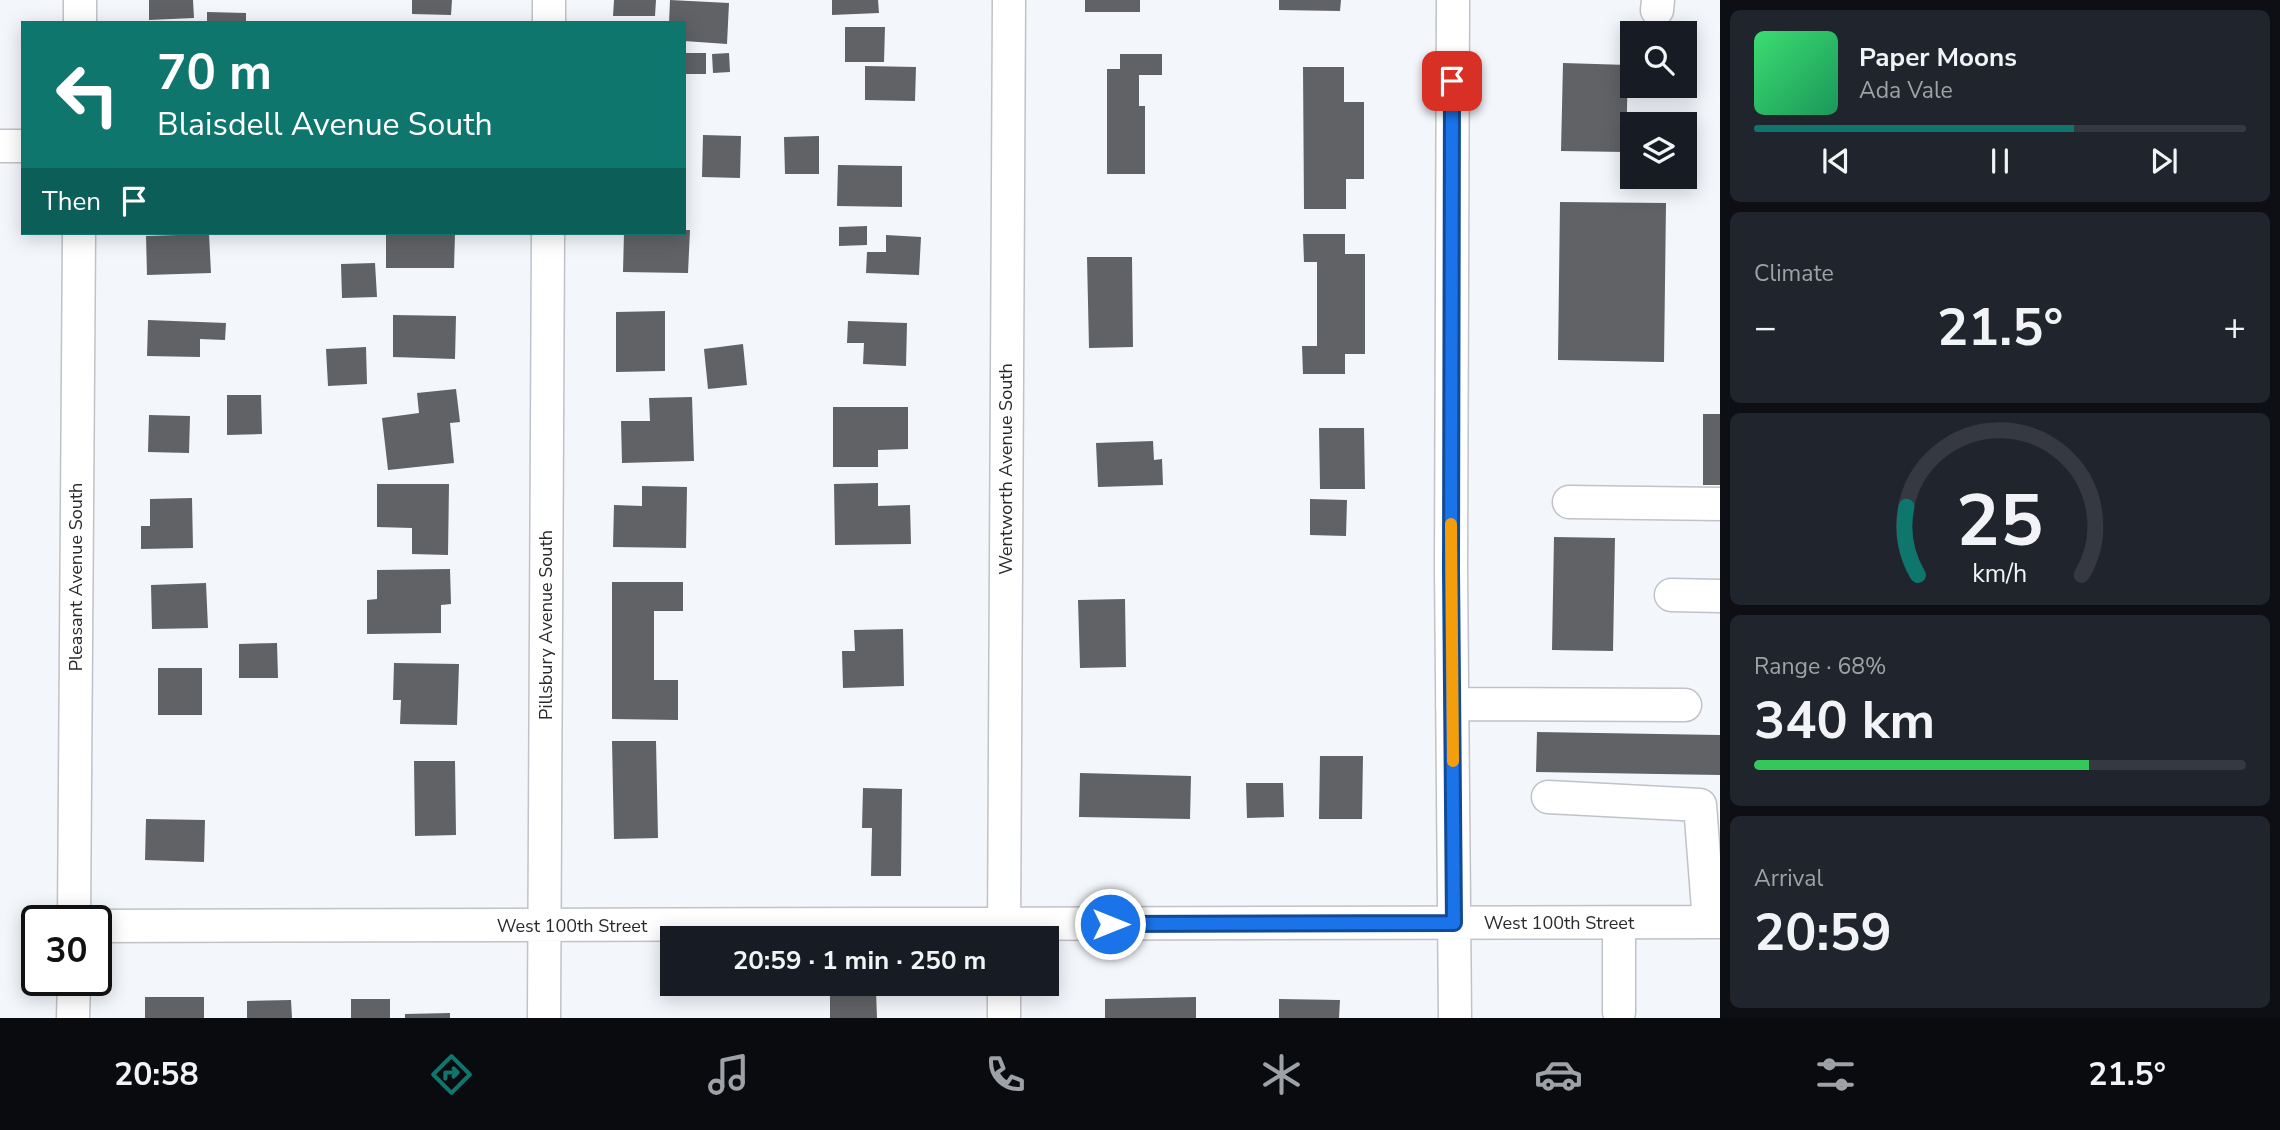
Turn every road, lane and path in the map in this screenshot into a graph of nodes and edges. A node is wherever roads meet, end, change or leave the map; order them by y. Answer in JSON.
{"nodes":[{"id":1,"x":80,"y":0,"type":"edge"},
{"id":2,"x":549,"y":0,"type":"edge"},
{"id":3,"x":1009,"y":0,"type":"edge"},
{"id":4,"x":1453,"y":0,"type":"edge"},
{"id":5,"x":80,"y":21,"type":"edge"},
{"id":6,"x":549,"y":21,"type":"edge"},
{"id":7,"x":0,"y":146,"type":"edge"},
{"id":8,"x":21,"y":146,"type":"edge"},
{"id":9,"x":79,"y":235,"type":"edge"},
{"id":10,"x":548,"y":235,"type":"edge"},
{"id":11,"x":1569,"y":502,"type":"dead end"},
{"id":12,"x":1720,"y":504,"type":"edge"},
{"id":13,"x":1671,"y":595,"type":"dead end"},
{"id":14,"x":1720,"y":596,"type":"edge"},
{"id":15,"x":1452,"y":704,"type":"junction"},
{"id":16,"x":1685,"y":705,"type":"dead end"},
{"id":17,"x":1548,"y":797,"type":"dead end"},
{"id":18,"x":74,"y":905,"type":"edge"},
{"id":19,"x":1714,"y":922,"type":"edge"},
{"id":20,"x":1454,"y":923,"type":"junction"},
{"id":21,"x":1619,"y":923,"type":"junction"},
{"id":22,"x":112,"y":926,"type":"edge"},
{"id":23,"x":544,"y":926,"type":"junction"},
{"id":24,"x":1004,"y":926,"type":"edge"},
{"id":25,"x":660,"y":927,"type":"edge"},
{"id":26,"x":1059,"y":930,"type":"edge"},
{"id":27,"x":74,"y":996,"type":"edge"},
{"id":28,"x":1004,"y":996,"type":"edge"},
{"id":29,"x":1619,"y":1012,"type":"dead end"},
{"id":30,"x":73,"y":1018,"type":"edge"},
{"id":31,"x":544,"y":1018,"type":"edge"},
{"id":32,"x":1004,"y":1018,"type":"edge"},
{"id":33,"x":1455,"y":1018,"type":"edge"}],
"edges":[{"from":1,"to":5,"type":"street"},
{"from":2,"to":6,"type":"street"},
{"from":3,"to":24,"type":"street","name":"Wentworth Avenue South"},
{"from":4,"to":15,"type":"street"},
{"from":7,"to":8,"type":"street"},
{"from":9,"to":18,"type":"street","name":"Pleasant Avenue South"},
{"from":10,"to":23,"type":"street","name":"Pillsbury Avenue South"},
{"from":11,"to":12,"type":"street"},
{"from":13,"to":14,"type":"street"},
{"from":15,"to":16,"type":"street"},
{"from":15,"to":20,"type":"street"},
{"from":17,"to":19,"type":"street"},
{"from":19,"to":21,"type":"street","name":"West 100th Street"},
{"from":20,"to":21,"type":"street","name":"West 100th Street"},
{"from":20,"to":26,"type":"street","name":"West 100th Street"},
{"from":20,"to":33,"type":"street"},
{"from":21,"to":29,"type":"street"},
{"from":22,"to":23,"type":"street","name":"West 100th Street"},
{"from":23,"to":25,"type":"street","name":"West 100th Street"},
{"from":23,"to":31,"type":"street","name":"Pillsbury Avenue South"},
{"from":27,"to":30,"type":"street"},
{"from":28,"to":32,"type":"street"}]}
